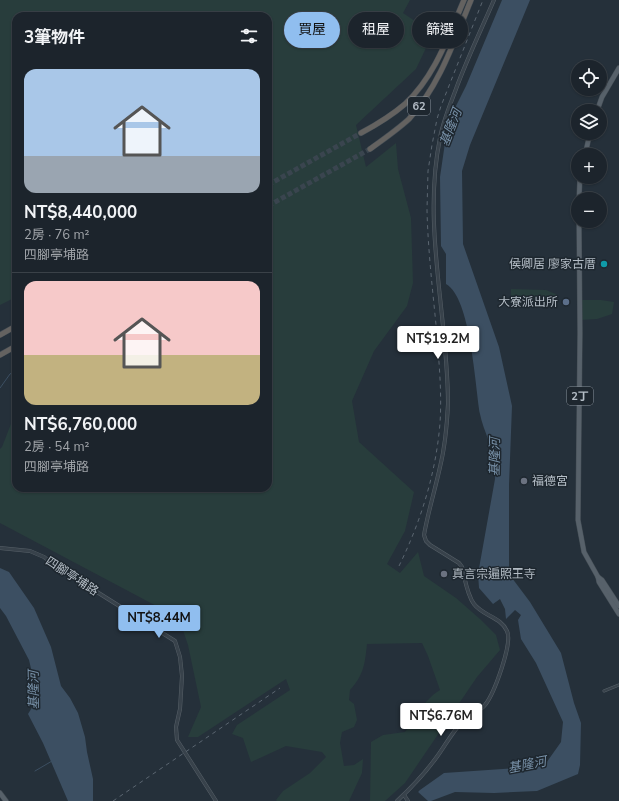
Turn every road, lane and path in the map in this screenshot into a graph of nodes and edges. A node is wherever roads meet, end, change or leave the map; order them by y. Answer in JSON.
{"nodes":[{"id":1,"x":464,"y":0,"type":"edge"},
{"id":2,"x":471,"y":0,"type":"edge"},
{"id":3,"x":494,"y":0,"type":"edge"},
{"id":4,"x":619,"y":68,"type":"edge"},
{"id":5,"x":600,"y":104,"type":"edge"},
{"id":6,"x":361,"y":134,"type":"tunnel mouth"},
{"id":7,"x":370,"y":149,"type":"tunnel mouth"},
{"id":8,"x":579,"y":228,"type":"edge"},
{"id":9,"x":12,"y":328,"type":"edge"},
{"id":10,"x":0,"y":335,"type":"edge"},
{"id":11,"x":12,"y":348,"type":"edge"},
{"id":12,"x":0,"y":354,"type":"edge"},
{"id":13,"x":0,"y":548,"type":"edge"},
{"id":14,"x":598,"y":577,"type":"junction"},
{"id":15,"x":619,"y":606,"type":"edge"},
{"id":16,"x":619,"y":614,"type":"edge"},
{"id":17,"x":619,"y":685,"type":"edge"},
{"id":18,"x":604,"y":691,"type":"dead end"},
{"id":19,"x":0,"y":793,"type":"edge"},
{"id":20,"x":404,"y":795,"type":"junction"},
{"id":21,"x":408,"y":800,"type":"edge"},
{"id":22,"x":6,"y":801,"type":"edge"},
{"id":23,"x":216,"y":801,"type":"edge"},
{"id":24,"x":397,"y":801,"type":"edge"}],
"edges":[{"from":1,"to":6,"type":"highway","number":"62"},
{"from":2,"to":7,"type":"highway","number":"62"},
{"from":3,"to":20,"type":"street"},
{"from":4,"to":5,"type":"main road"},
{"from":8,"to":14,"type":"main road","number":"2丁"},
{"from":9,"to":10,"type":"highway"},
{"from":11,"to":12,"type":"highway"},
{"from":13,"to":23,"type":"street","name":"四腳亭埔路"},
{"from":14,"to":15,"type":"main road","number":"2丁"},
{"from":14,"to":16,"type":"main road","number":"2丁"},
{"from":17,"to":18,"type":"street"},
{"from":19,"to":22,"type":"main road"},
{"from":20,"to":21,"type":"street"},
{"from":20,"to":24,"type":"street"}]}
